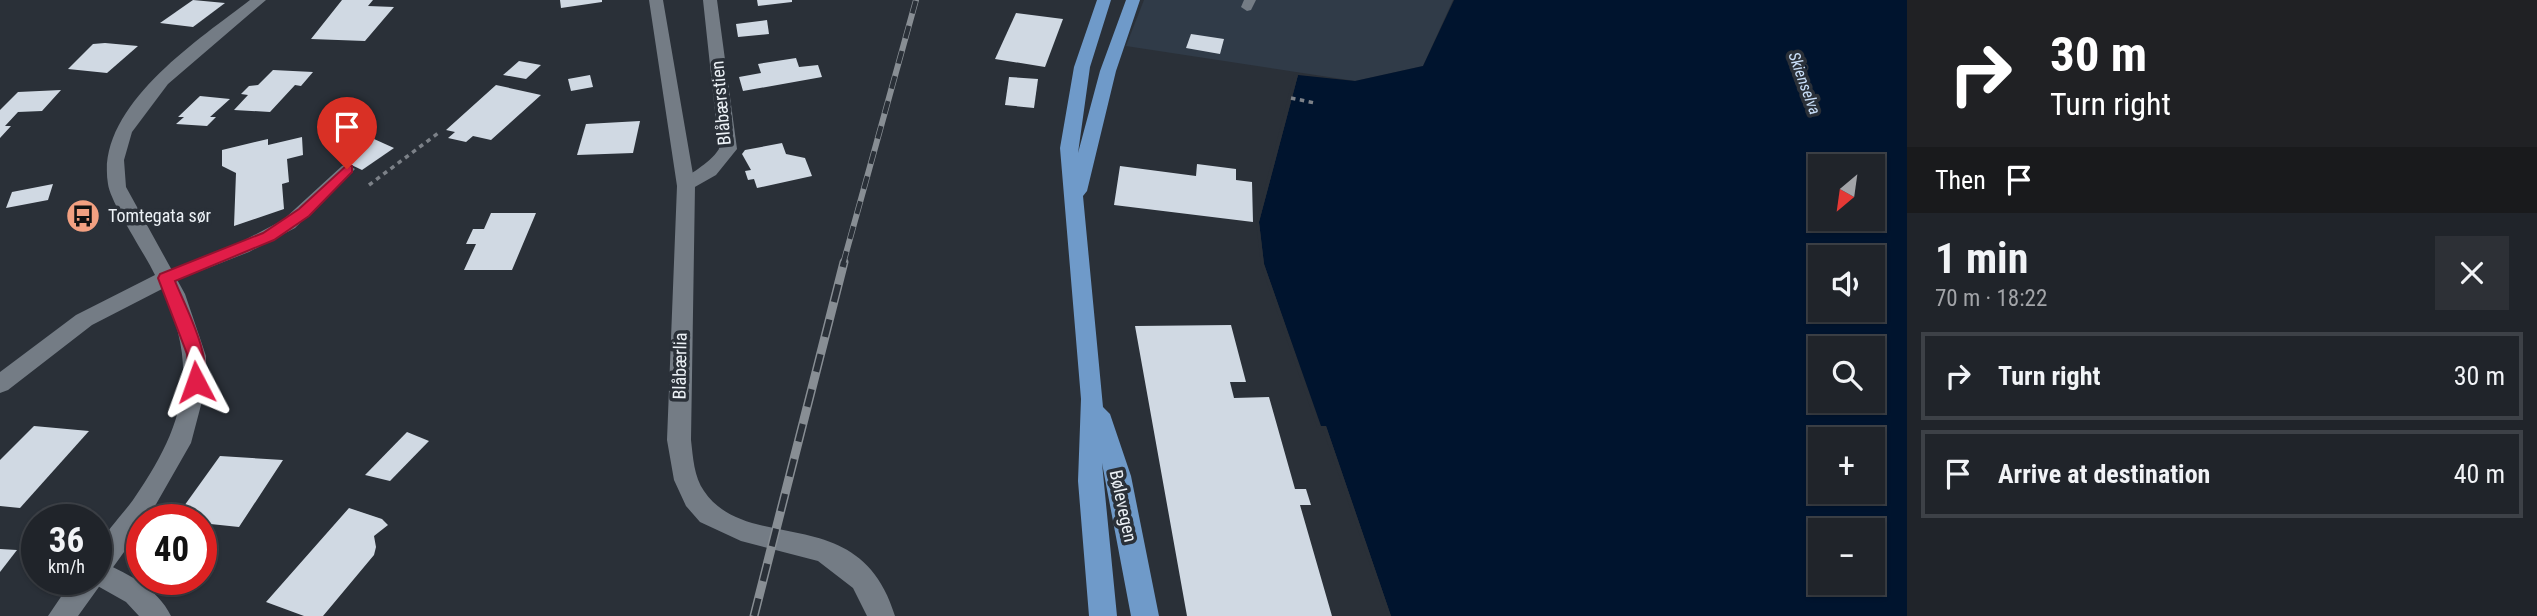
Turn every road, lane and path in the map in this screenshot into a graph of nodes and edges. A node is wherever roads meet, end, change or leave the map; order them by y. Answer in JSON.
{"nodes":[{"id":1,"x":259,"y":0,"type":"edge"},
{"id":2,"x":656,"y":0,"type":"edge"},
{"id":3,"x":710,"y":0,"type":"edge"},
{"id":4,"x":1104,"y":0,"type":"edge"},
{"id":5,"x":1133,"y":0,"type":"edge"},
{"id":6,"x":1291,"y":98,"type":"dead end"},
{"id":7,"x":1315,"y":103,"type":"dead end"},
{"id":8,"x":441,"y":131,"type":"dead end"},
{"id":9,"x":347,"y":169,"type":"dead end"},
{"id":10,"x":686,"y":186,"type":"junction"},
{"id":11,"x":362,"y":190,"type":"dead end"},
{"id":12,"x":1075,"y":200,"type":"junction"},
{"id":13,"x":166,"y":278,"type":"junction"},
{"id":14,"x":0,"y":384,"type":"edge"},
{"id":15,"x":1092,"y":399,"type":"junction"},
{"id":16,"x":112,"y":548,"type":"edge"},
{"id":17,"x":112,"y":580,"type":"edge"},
{"id":18,"x":77,"y":595,"type":"edge"},
{"id":19,"x":62,"y":616,"type":"edge"},
{"id":20,"x":157,"y":616,"type":"edge"},
{"id":21,"x":881,"y":616,"type":"edge"},
{"id":22,"x":1104,"y":616,"type":"edge"},
{"id":23,"x":1145,"y":616,"type":"edge"}],
"edges":[{"from":1,"to":13,"type":"street"},
{"from":2,"to":10,"type":"street","name":"Blåbærlia"},
{"from":3,"to":10,"type":"street","name":"Blåbærstien"},
{"from":4,"to":12,"type":"main road","name":"Bølevegen"},
{"from":5,"to":12,"type":"main road","name":"Bølevegen"},
{"from":6,"to":7,"type":"path"},
{"from":8,"to":11,"type":"path"},
{"from":9,"to":13,"type":"lane"},
{"from":10,"to":21,"type":"street","name":"Blåbærlia"},
{"from":12,"to":15,"type":"main road","name":"Bølevegen"},
{"from":13,"to":14,"type":"street"},
{"from":13,"to":16,"type":"street"},
{"from":15,"to":22,"type":"main road","name":"Bølevegen"},
{"from":15,"to":23,"type":"main road","name":"Bølevegen"},
{"from":17,"to":20,"type":"street"},
{"from":18,"to":19,"type":"street"}]}
